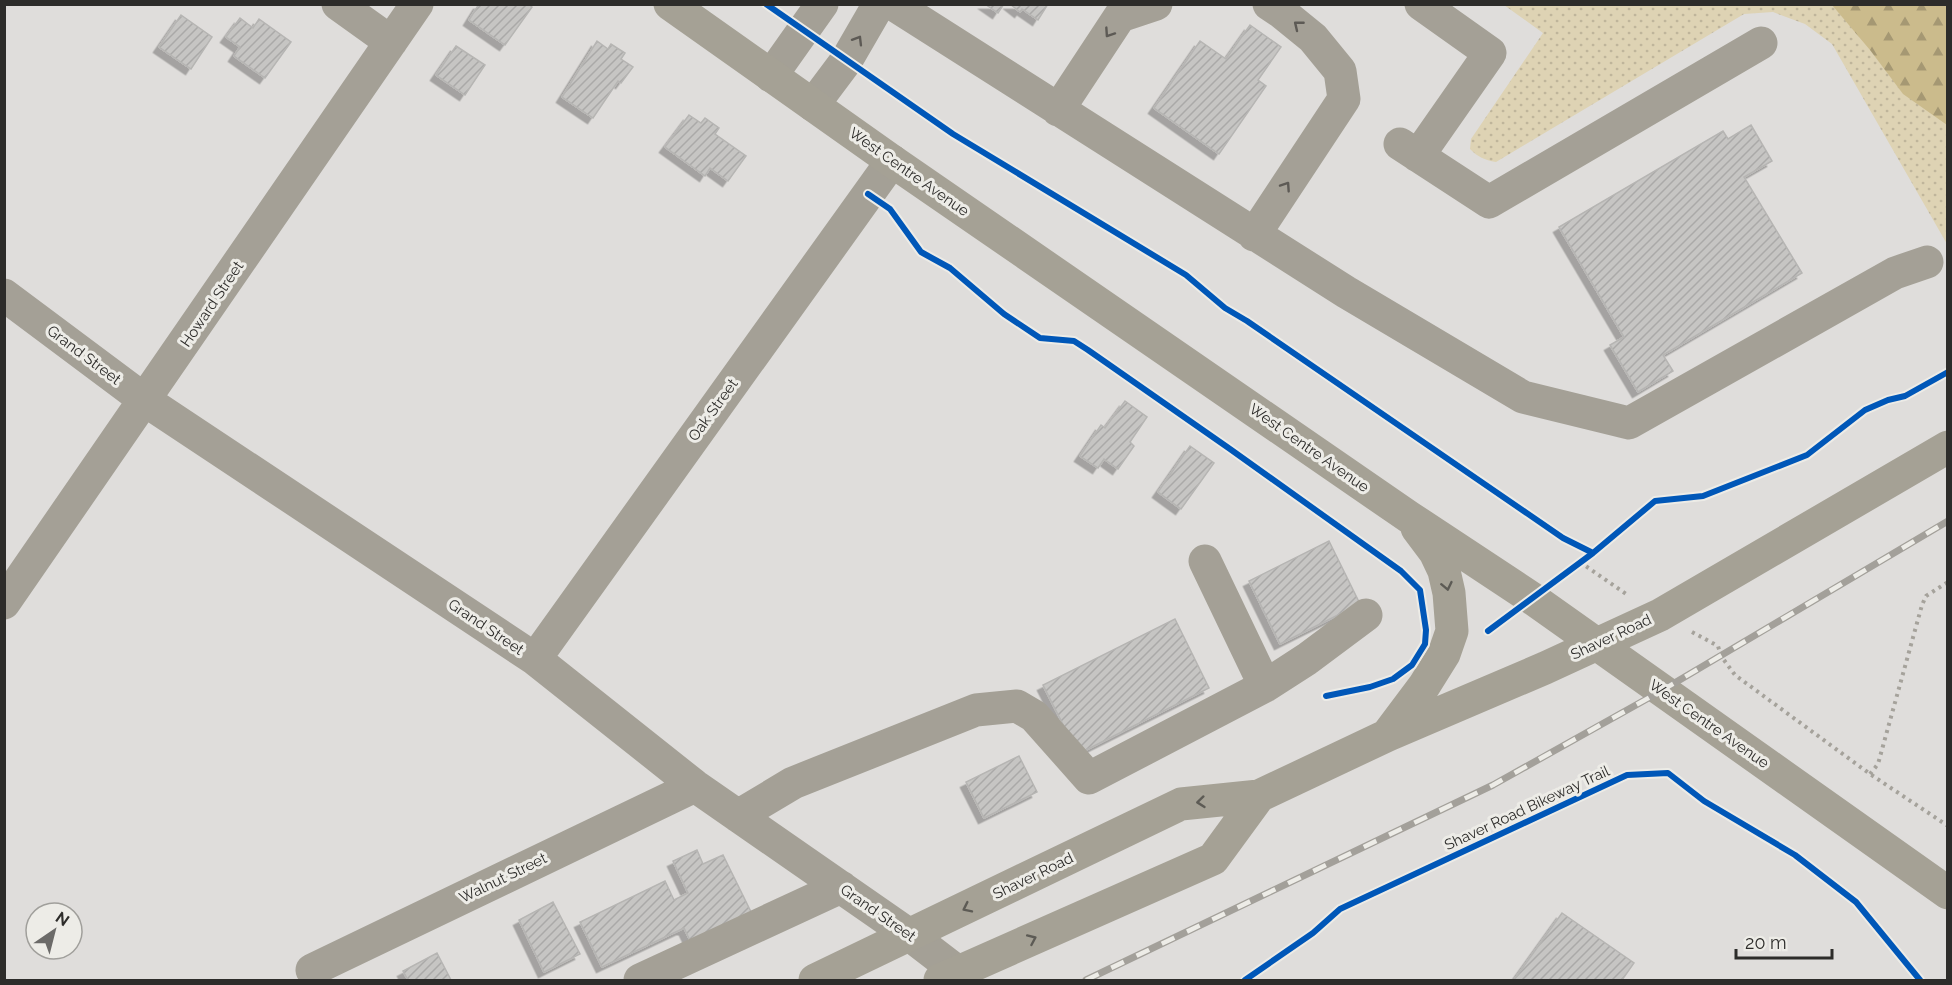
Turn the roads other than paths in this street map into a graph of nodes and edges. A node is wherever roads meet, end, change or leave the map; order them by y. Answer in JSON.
{"nodes":[{"id":1,"x":338,"y":4,"type":"edge"},
{"id":2,"x":417,"y":4,"type":"edge"},
{"id":3,"x":670,"y":4,"type":"edge"},
{"id":4,"x":822,"y":4,"type":"edge"},
{"id":5,"x":879,"y":4,"type":"edge"},
{"id":6,"x":893,"y":4,"type":"edge"},
{"id":7,"x":1156,"y":4,"type":"edge"},
{"id":8,"x":1269,"y":4,"type":"edge"},
{"id":9,"x":1420,"y":4,"type":"edge"},
{"id":10,"x":391,"y":42,"type":"junction"},
{"id":11,"x":1761,"y":43,"type":"dead end"},
{"id":12,"x":771,"y":76,"type":"junction"},
{"id":13,"x":813,"y":105,"type":"junction"},
{"id":14,"x":1058,"y":110,"type":"junction"},
{"id":15,"x":892,"y":161,"type":"junction"},
{"id":16,"x":1254,"y":235,"type":"junction"},
{"id":17,"x":1927,"y":262,"type":"dead end"},
{"id":18,"x":4,"y":296,"type":"edge"},
{"id":19,"x":146,"y":401,"type":"junction"},
{"id":20,"x":1947,"y":447,"type":"edge"},
{"id":21,"x":1409,"y":517,"type":"junction"},
{"id":22,"x":1205,"y":561,"type":"dead end"},
{"id":23,"x":4,"y":603,"type":"edge"},
{"id":24,"x":1366,"y":615,"type":"dead end"},
{"id":25,"x":1596,"y":644,"type":"junction"},
{"id":26,"x":534,"y":659,"type":"junction"},
{"id":27,"x":1265,"y":686,"type":"junction"},
{"id":28,"x":1388,"y":735,"type":"junction"},
{"id":29,"x":695,"y":786,"type":"junction"},
{"id":30,"x":1259,"y":795,"type":"junction"},
{"id":31,"x":738,"y":816,"type":"junction"},
{"id":32,"x":841,"y":887,"type":"junction"},
{"id":33,"x":1947,"y":893,"type":"edge"},
{"id":34,"x":911,"y":936,"type":"junction"},
{"id":35,"x":312,"y":970,"type":"dead end"},
{"id":36,"x":949,"y":976,"type":"edge"},
{"id":37,"x":640,"y":981,"type":"edge"},
{"id":38,"x":815,"y":981,"type":"edge"}],
"edges":[{"from":1,"to":10,"type":"street"},
{"from":2,"to":10,"type":"street","name":"Howard Street"},
{"from":3,"to":12,"type":"main road","name":"West Centre Avenue"},
{"from":4,"to":12,"type":"street"},
{"from":13,"to":5,"type":"street","one_way":true},
{"from":6,"to":14,"type":"street"},
{"from":7,"to":14,"type":"street","one_way":true},
{"from":16,"to":8,"type":"street","one_way":true},
{"from":9,"to":11,"type":"street"},
{"from":10,"to":19,"type":"street","name":"Howard Street"},
{"from":12,"to":13,"type":"main road","name":"West Centre Avenue"},
{"from":13,"to":15,"type":"main road","name":"West Centre Avenue"},
{"from":14,"to":16,"type":"street"},
{"from":15,"to":21,"type":"main road","name":"West Centre Avenue"},
{"from":15,"to":26,"type":"street","name":"Oak Street"},
{"from":16,"to":17,"type":"street"},
{"from":18,"to":19,"type":"street","name":"Grand Street"},
{"from":19,"to":23,"type":"street","name":"Howard Street"},
{"from":19,"to":26,"type":"street","name":"Grand Street"},
{"from":20,"to":25,"type":"main road","name":"Shaver Road"},
{"from":21,"to":25,"type":"main road","name":"West Centre Avenue"},
{"from":21,"to":28,"type":"main road","one_way":true},
{"from":22,"to":27,"type":"street"},
{"from":24,"to":27,"type":"street"},
{"from":25,"to":28,"type":"main road","name":"Shaver Road"},
{"from":25,"to":33,"type":"main road","name":"West Centre Avenue"},
{"from":26,"to":29,"type":"street","name":"Grand Street"},
{"from":27,"to":31,"type":"street"},
{"from":28,"to":30,"type":"main road","name":"Shaver Road"},
{"from":29,"to":31,"type":"street","name":"Grand Street"},
{"from":29,"to":35,"type":"street","name":"Walnut Street"},
{"from":30,"to":34,"type":"main road","name":"Shaver Road","one_way":true},
{"from":36,"to":30,"type":"main road","name":"Shaver Road","one_way":true},
{"from":31,"to":32,"type":"street","name":"Grand Street"},
{"from":32,"to":34,"type":"street","name":"Grand Street"},
{"from":32,"to":37,"type":"street"},
{"from":34,"to":36,"type":"street","name":"Grand Street"},
{"from":34,"to":38,"type":"main road","name":"Shaver Road"}]}
